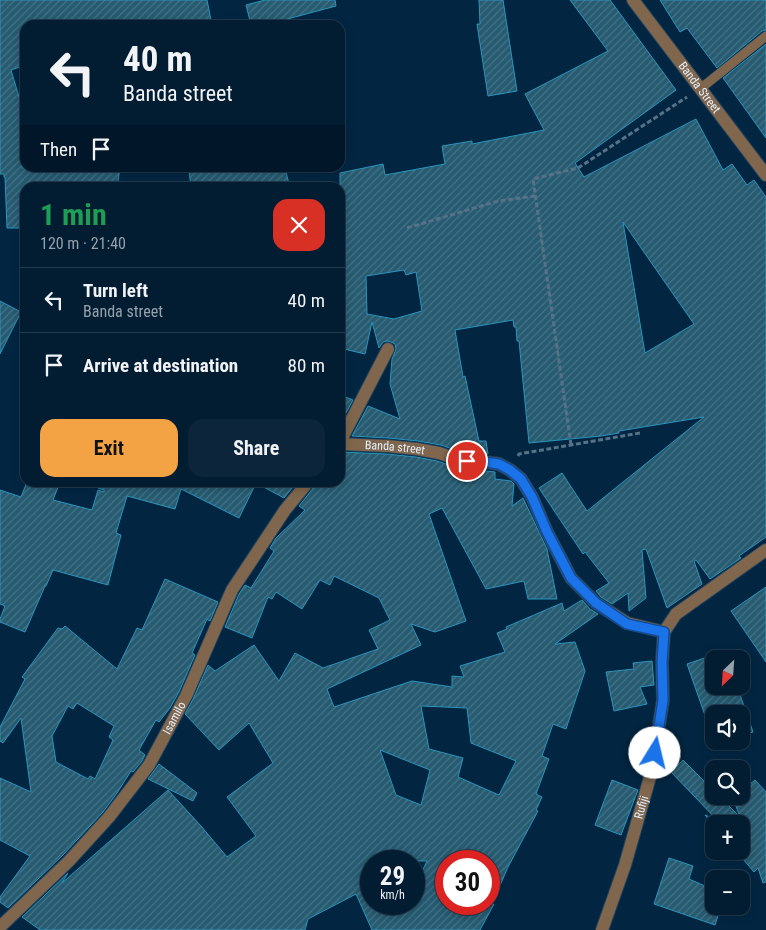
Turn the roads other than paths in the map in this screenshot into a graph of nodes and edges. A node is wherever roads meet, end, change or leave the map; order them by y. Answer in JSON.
{"nodes":[{"id":1,"x":633,"y":0,"type":"edge"},
{"id":2,"x":766,"y":36,"type":"edge"},
{"id":3,"x":700,"y":89,"type":"junction"},
{"id":4,"x":766,"y":175,"type":"edge"},
{"id":5,"x":388,"y":349,"type":"dead end"},
{"id":6,"x":345,"y":433,"type":"edge"},
{"id":7,"x":345,"y":443,"type":"edge"},
{"id":8,"x":304,"y":487,"type":"edge"},
{"id":9,"x":766,"y":550,"type":"edge"},
{"id":10,"x":664,"y":632,"type":"junction"},
{"id":11,"x":0,"y":926,"type":"edge"},
{"id":12,"x":602,"y":930,"type":"edge"}],
"edges":[{"from":1,"to":3,"type":"street","name":"Banda Street"},
{"from":2,"to":3,"type":"lane"},
{"from":3,"to":4,"type":"street","name":"Banda Street"},
{"from":5,"to":6,"type":"street"},
{"from":7,"to":10,"type":"street","name":"Banda street"},
{"from":8,"to":11,"type":"street","name":"Isamilo"},
{"from":9,"to":10,"type":"street"},
{"from":10,"to":12,"type":"street","name":"Rufiji"}]}
